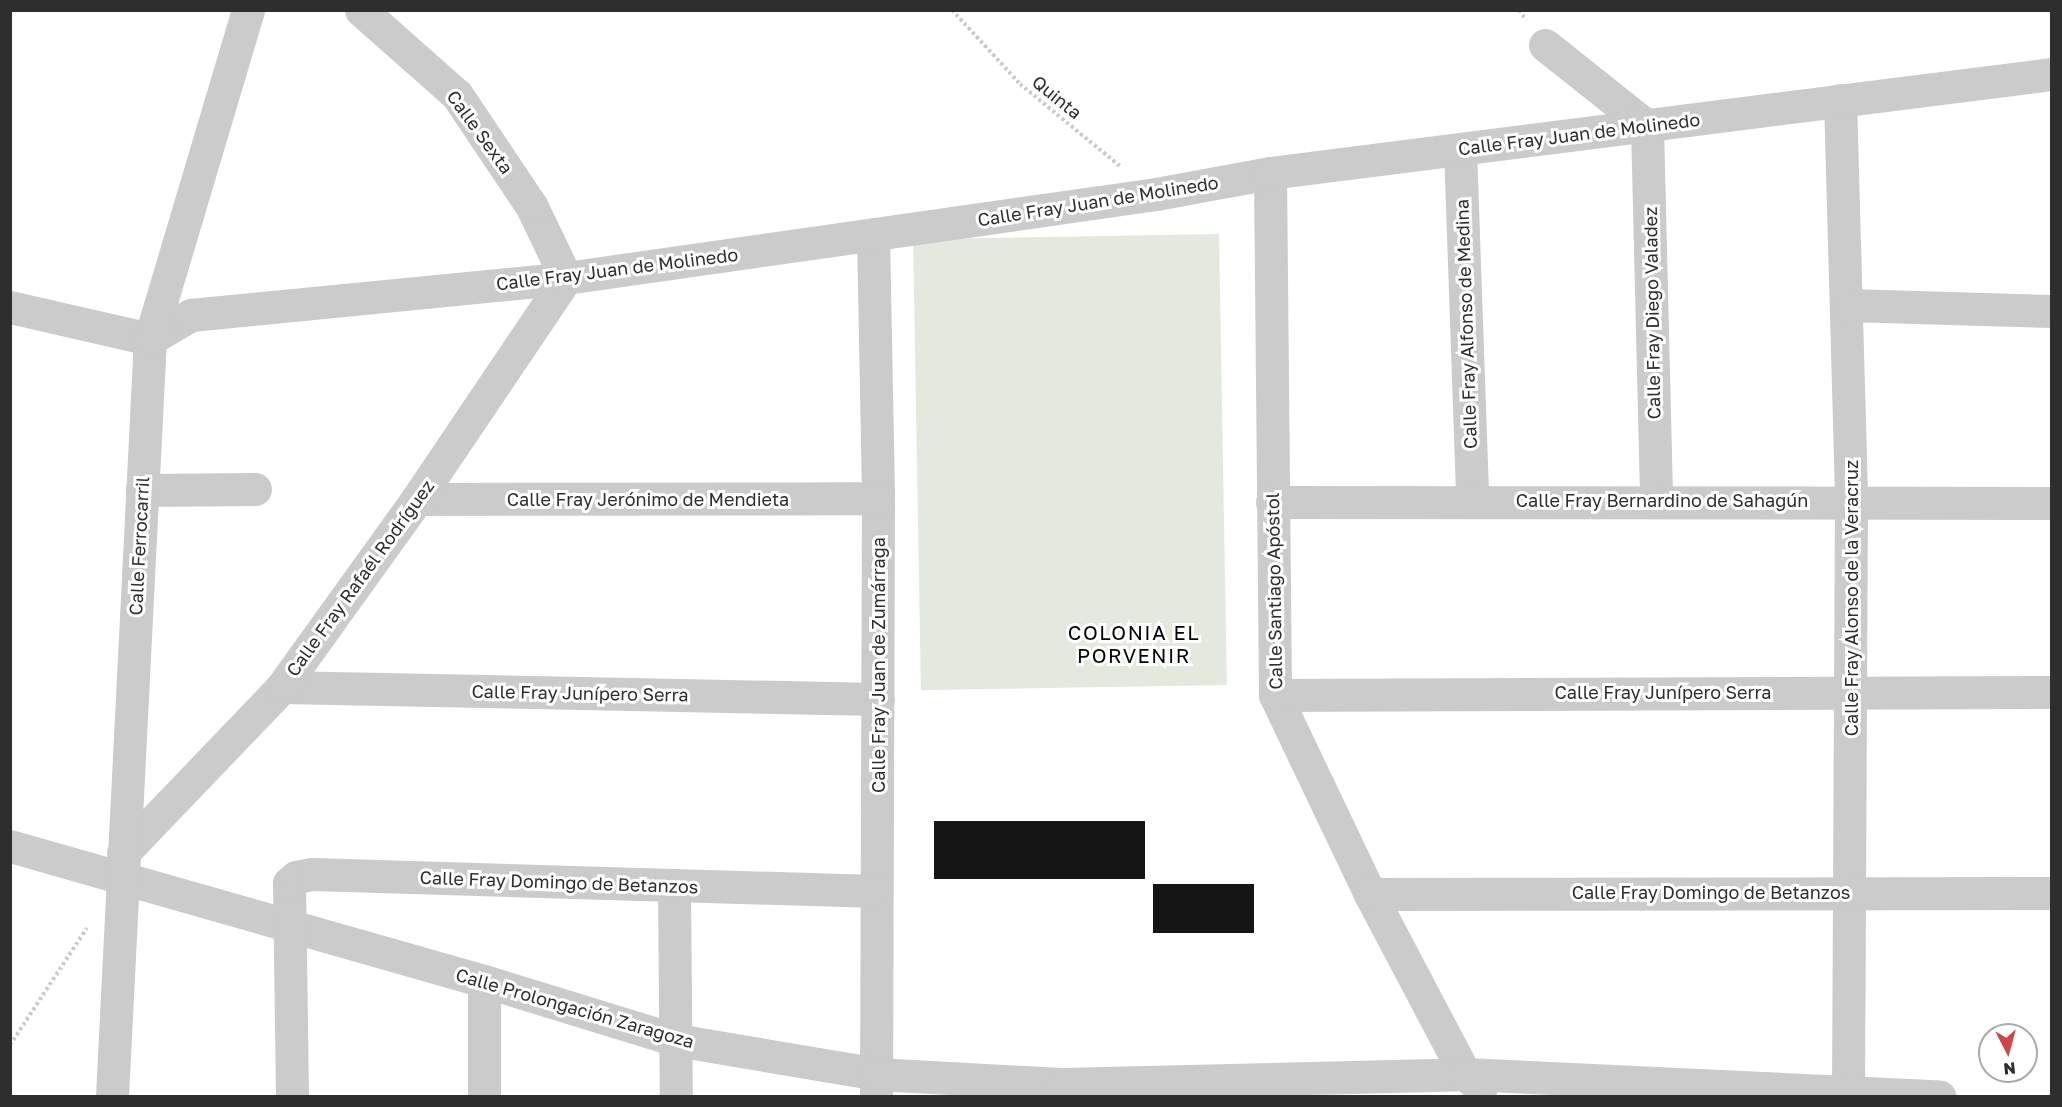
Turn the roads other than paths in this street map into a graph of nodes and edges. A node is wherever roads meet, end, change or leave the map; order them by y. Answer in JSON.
{"nodes":[{"id":1,"x":248,"y":10,"type":"edge"},
{"id":2,"x":362,"y":10,"type":"edge"},
{"id":3,"x":1545,"y":45,"type":"dead end"},
{"id":4,"x":2052,"y":74,"type":"edge"},
{"id":5,"x":1840,"y":100,"type":"junction"},
{"id":6,"x":1647,"y":126,"type":"junction"},
{"id":7,"x":1460,"y":149,"type":"junction"},
{"id":8,"x":1270,"y":173,"type":"junction"},
{"id":9,"x":873,"y":234,"type":"junction"},
{"id":10,"x":566,"y":278,"type":"junction"},
{"id":11,"x":1848,"y":305,"type":"junction"},
{"id":12,"x":10,"y":307,"type":"edge"},
{"id":13,"x":2052,"y":311,"type":"edge"},
{"id":14,"x":150,"y":339,"type":"junction"},
{"id":15,"x":255,"y":489,"type":"dead end"},
{"id":16,"x":142,"y":490,"type":"junction"},
{"id":17,"x":878,"y":498,"type":"junction"},
{"id":18,"x":417,"y":499,"type":"junction"},
{"id":19,"x":1472,"y":500,"type":"junction"},
{"id":20,"x":1851,"y":500,"type":"junction"},
{"id":21,"x":1656,"y":501,"type":"junction"},
{"id":22,"x":1272,"y":502,"type":"junction"},
{"id":23,"x":2052,"y":503,"type":"edge"},
{"id":24,"x":282,"y":687,"type":"junction"},
{"id":25,"x":1851,"y":691,"type":"junction"},
{"id":26,"x":2052,"y":692,"type":"edge"},
{"id":27,"x":1275,"y":695,"type":"junction"},
{"id":28,"x":878,"y":699,"type":"junction"},
{"id":29,"x":10,"y":846,"type":"edge"},
{"id":30,"x":122,"y":864,"type":"junction"},
{"id":31,"x":674,"y":886,"type":"junction"},
{"id":32,"x":876,"y":891,"type":"junction"},
{"id":33,"x":1851,"y":891,"type":"junction"},
{"id":34,"x":2052,"y":893,"type":"edge"},
{"id":35,"x":1370,"y":894,"type":"junction"},
{"id":36,"x":291,"y":928,"type":"junction"},
{"id":37,"x":484,"y":981,"type":"junction"},
{"id":38,"x":676,"y":1040,"type":"junction"},
{"id":39,"x":876,"y":1085,"type":"edge"},
{"id":40,"x":1466,"y":1085,"type":"edge"},
{"id":41,"x":1260,"y":1089,"type":"edge"},
{"id":42,"x":1062,"y":1090,"type":"edge"},
{"id":43,"x":1848,"y":1095,"type":"edge"},
{"id":44,"x":112,"y":1096,"type":"edge"},
{"id":45,"x":292,"y":1096,"type":"edge"},
{"id":46,"x":484,"y":1096,"type":"edge"},
{"id":47,"x":676,"y":1096,"type":"edge"},
{"id":48,"x":1492,"y":1096,"type":"edge"},
{"id":49,"x":1939,"y":1096,"type":"edge"}],
"edges":[{"from":1,"to":14,"type":"street","name":"Calle Ferrocarril"},
{"from":2,"to":10,"type":"street","name":"Calle Sexta"},
{"from":3,"to":6,"type":"street"},
{"from":4,"to":5,"type":"street","name":"Calle Fray Juan de Molinedo"},
{"from":5,"to":6,"type":"street","name":"Calle Fray Juan de Molinedo"},
{"from":5,"to":11,"type":"street","name":"Calle Fray Alonso de la Veracruz"},
{"from":6,"to":7,"type":"street","name":"Calle Fray Juan de Molinedo"},
{"from":6,"to":21,"type":"street","name":"Calle Fray Diego Valadez"},
{"from":7,"to":8,"type":"street","name":"Calle Fray Juan de Molinedo"},
{"from":7,"to":19,"type":"street","name":"Calle Fray Alfonso de Medina"},
{"from":8,"to":9,"type":"street","name":"Calle Fray Juan de Molinedo"},
{"from":8,"to":22,"type":"street","name":"Calle Santiago Apóstol"},
{"from":9,"to":10,"type":"street","name":"Calle Fray Juan de Molinedo"},
{"from":9,"to":17,"type":"street","name":"Calle Fray Juan de Zumárraga"},
{"from":10,"to":14,"type":"street","name":"Calle Fray Juan de Molinedo"},
{"from":10,"to":18,"type":"street","name":"Calle Fray Rafaél Rodríguez"},
{"from":11,"to":13,"type":"street"},
{"from":11,"to":20,"type":"street","name":"Calle Fray Alonso de la Veracruz"},
{"from":12,"to":14,"type":"street"},
{"from":14,"to":16,"type":"street","name":"Calle Ferrocarril"},
{"from":15,"to":16,"type":"street"},
{"from":16,"to":30,"type":"street","name":"Calle Ferrocarril"},
{"from":17,"to":18,"type":"street","name":"Calle Fray Jerónimo de Mendieta"},
{"from":17,"to":28,"type":"street","name":"Calle Fray Juan de Zumárraga"},
{"from":18,"to":24,"type":"street","name":"Calle Fray Rafaél Rodríguez"},
{"from":19,"to":21,"type":"street","name":"Calle Fray Bernardino de Sahagún"},
{"from":19,"to":22,"type":"street","name":"Calle Fray Bernardino de Sahagún"},
{"from":20,"to":21,"type":"street","name":"Calle Fray Bernardino de Sahagún"},
{"from":20,"to":23,"type":"street","name":"Calle Fray Bernardino de Sahagún"},
{"from":20,"to":25,"type":"street","name":"Calle Fray Alonso de la Veracruz"},
{"from":22,"to":27,"type":"street","name":"Calle Santiago Apóstol"},
{"from":24,"to":28,"type":"street","name":"Calle Fray Junípero Serra"},
{"from":24,"to":30,"type":"street","name":"Calle Fray Rafaél Rodríguez"},
{"from":25,"to":26,"type":"street","name":"Calle Fray Junípero Serra"},
{"from":25,"to":27,"type":"street","name":"Calle Fray Junípero Serra"},
{"from":25,"to":33,"type":"street","name":"Calle Fray Alonso de la Veracruz"},
{"from":27,"to":35,"type":"street","name":"Calle Santiago Apóstol"},
{"from":28,"to":32,"type":"street","name":"Calle Fray Juan de Zumárraga"},
{"from":29,"to":30,"type":"street","name":"Calle Prolongación Zaragoza"},
{"from":30,"to":36,"type":"street","name":"Calle Prolongación Zaragoza"},
{"from":30,"to":44,"type":"street","name":"Calle Ferrocarril"},
{"from":31,"to":32,"type":"street","name":"Calle Fray Domingo de Betanzos"},
{"from":31,"to":36,"type":"street","name":"Calle Fray Domingo de Betanzos"},
{"from":31,"to":38,"type":"street"},
{"from":32,"to":39,"type":"street","name":"Calle Fray Juan de Zumárraga"},
{"from":33,"to":34,"type":"street","name":"Calle Fray Domingo de Betanzos"},
{"from":33,"to":35,"type":"street","name":"Calle Fray Domingo de Betanzos"},
{"from":33,"to":43,"type":"street","name":"Calle Fray Alonso de la Veracruz"},
{"from":35,"to":40,"type":"street","name":"Calle Santiago Apóstol"},
{"from":36,"to":37,"type":"street","name":"Calle Prolongación Zaragoza"},
{"from":36,"to":45,"type":"street"},
{"from":37,"to":38,"type":"street","name":"Calle Prolongación Zaragoza"},
{"from":37,"to":46,"type":"street"},
{"from":38,"to":39,"type":"street","name":"Calle Prolongación Zaragoza"},
{"from":38,"to":47,"type":"street"},
{"from":39,"to":42,"type":"street","name":"Calle Prolongación Zaragoza"},
{"from":40,"to":41,"type":"street","name":"Calle Prolongación Zaragoza"},
{"from":40,"to":43,"type":"street","name":"Calle Prolongación Zaragoza"},
{"from":40,"to":48,"type":"street","name":"Calle Santiago Apóstol"},
{"from":41,"to":42,"type":"street","name":"Calle Prolongación Zaragoza"},
{"from":43,"to":49,"type":"street","name":"Calle Prolongación Zaragoza"}]}
